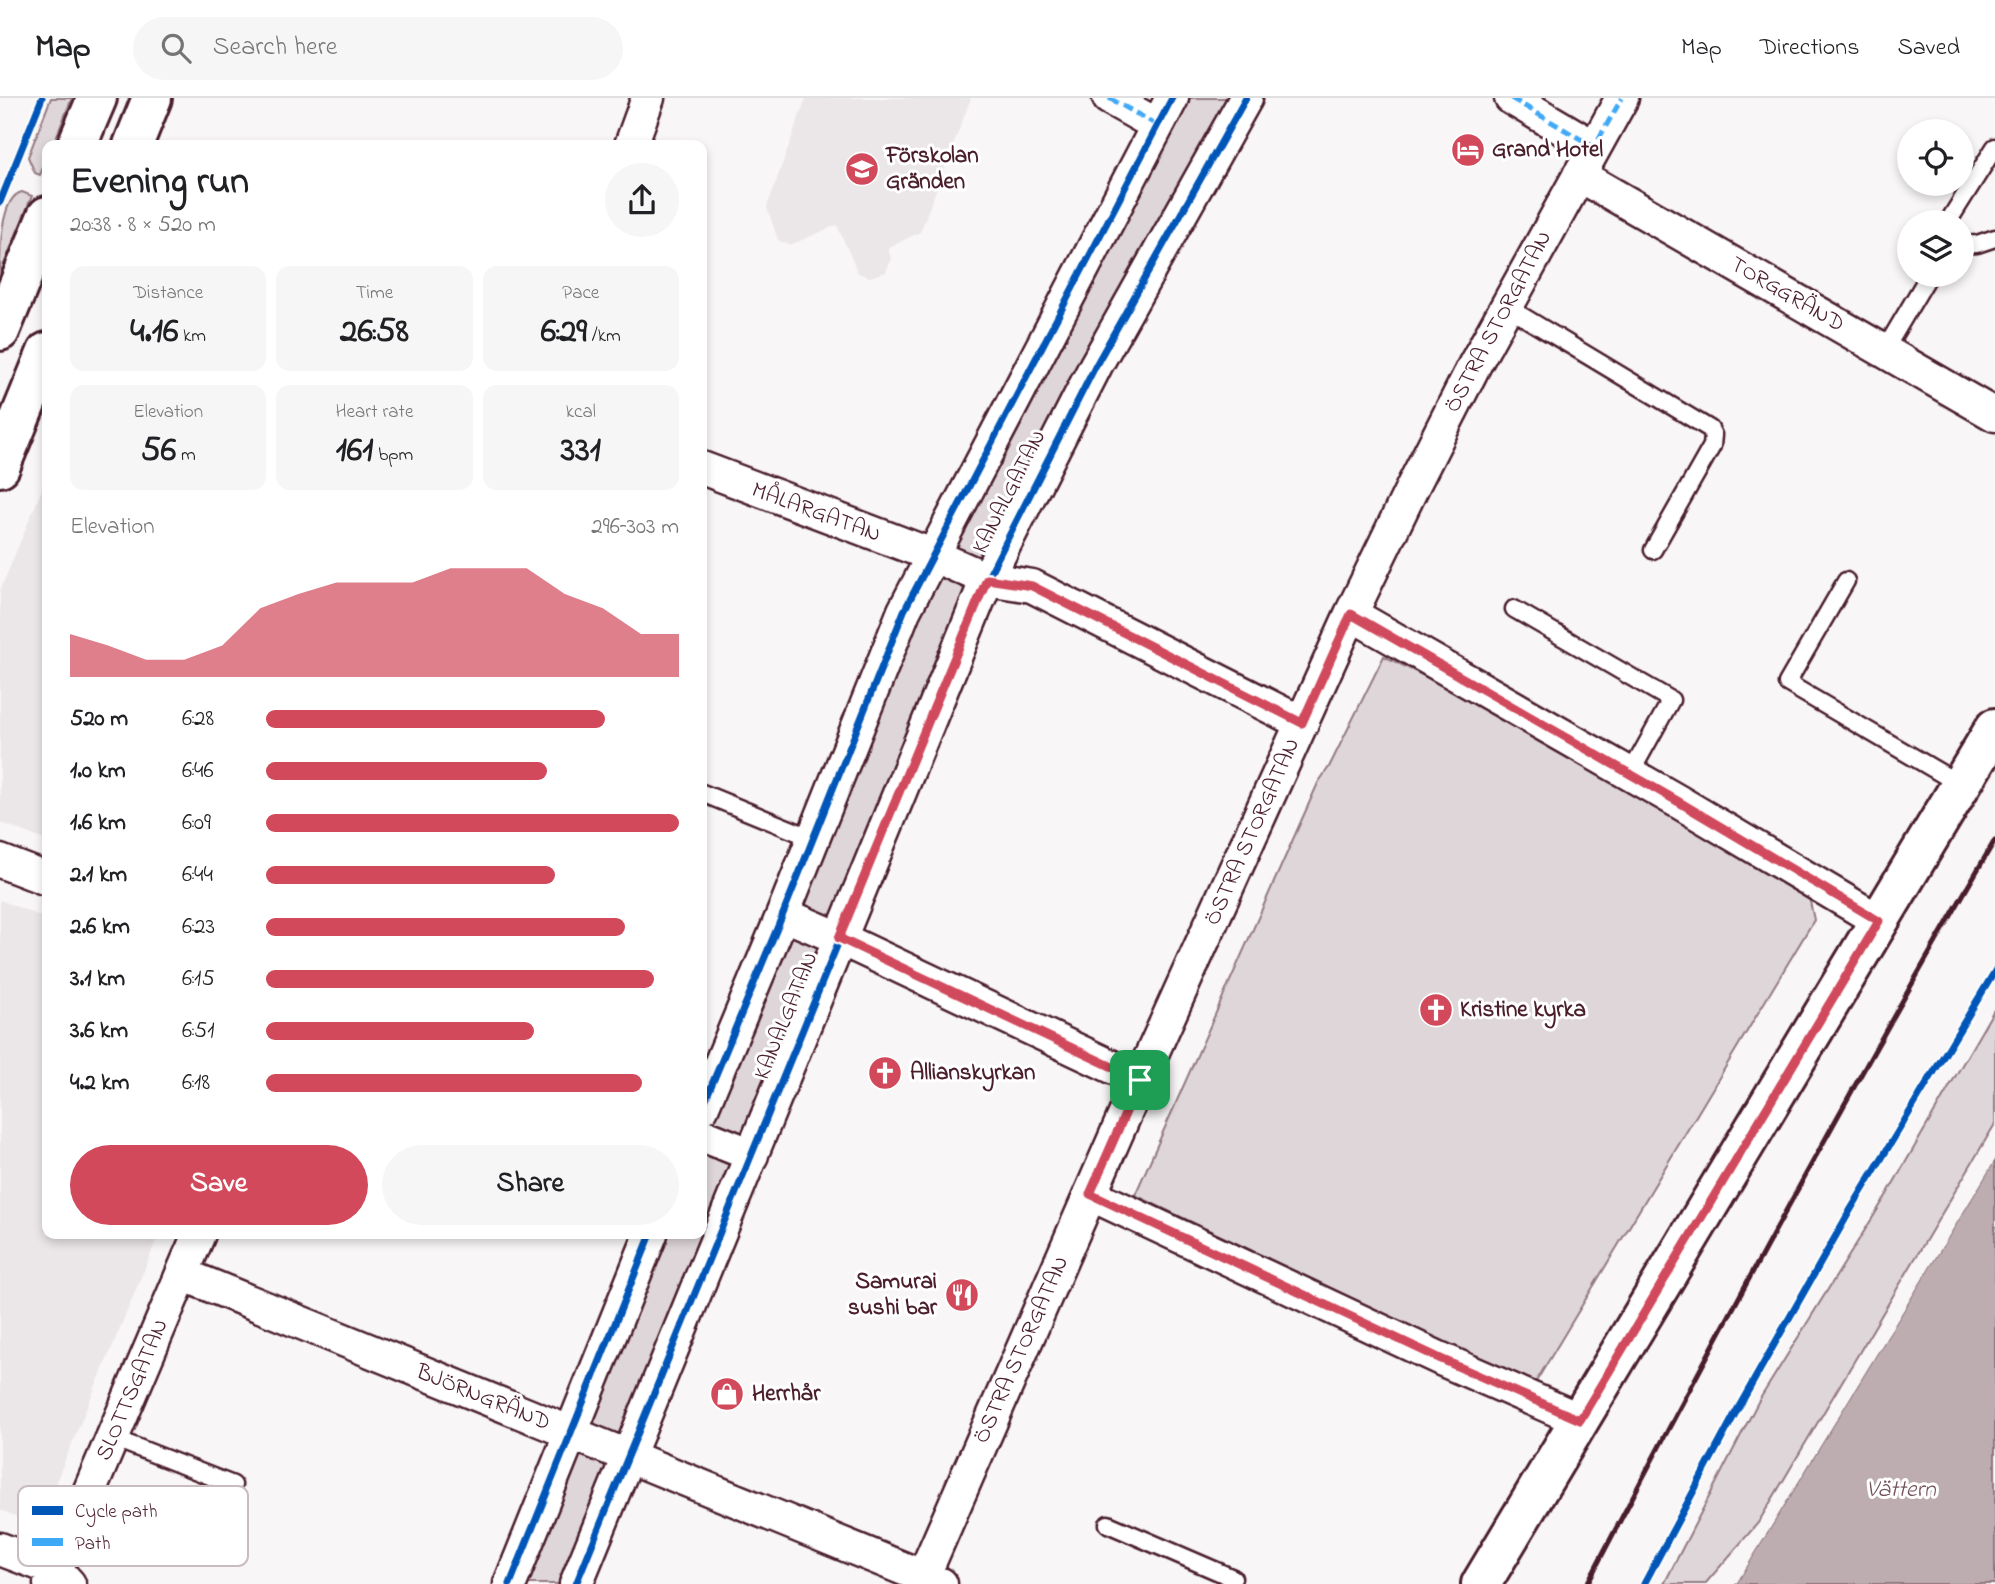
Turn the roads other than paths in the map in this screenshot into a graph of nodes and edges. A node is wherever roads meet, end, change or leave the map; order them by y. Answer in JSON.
{"nodes":[{"id":1,"x":97,"y":98,"type":"edge"},
{"id":2,"x":152,"y":98,"type":"edge"},
{"id":3,"x":648,"y":98,"type":"edge"},
{"id":4,"x":1109,"y":98,"type":"edge"},
{"id":5,"x":1246,"y":98,"type":"edge"},
{"id":6,"x":1511,"y":98,"type":"edge"},
{"id":7,"x":1622,"y":98,"type":"edge"},
{"id":8,"x":1165,"y":111,"type":"edge"},
{"id":9,"x":79,"y":140,"type":"edge"},
{"id":10,"x":135,"y":140,"type":"edge"},
{"id":11,"x":633,"y":140,"type":"edge"},
{"id":12,"x":1594,"y":147,"type":"junction"},
{"id":13,"x":1995,"y":147,"type":"edge"},
{"id":14,"x":1579,"y":175,"type":"junction"},
{"id":15,"x":1956,"y":210,"type":"edge"},
{"id":16,"x":42,"y":228,"type":"edge"},
{"id":17,"x":1995,"y":238,"type":"edge"},
{"id":18,"x":1974,"y":244,"type":"edge"},
{"id":19,"x":1922,"y":287,"type":"edge"},
{"id":20,"x":1507,"y":307,"type":"junction"},
{"id":21,"x":0,"y":331,"type":"edge"},
{"id":22,"x":1884,"y":351,"type":"junction"},
{"id":23,"x":42,"y":364,"type":"edge"},
{"id":24,"x":1995,"y":415,"type":"edge"},
{"id":25,"x":0,"y":467,"type":"edge"},
{"id":26,"x":707,"y":470,"type":"edge"},
{"id":27,"x":1653,"y":550,"type":"dead end"},
{"id":28,"x":932,"y":555,"type":"junction"},
{"id":29,"x":987,"y":579,"type":"junction"},
{"id":30,"x":1846,"y":581,"type":"dead end"},
{"id":31,"x":1514,"y":609,"type":"dead end"},
{"id":32,"x":1351,"y":614,"type":"junction"},
{"id":33,"x":1302,"y":723,"type":"junction"},
{"id":34,"x":1995,"y":728,"type":"edge"},
{"id":35,"x":1630,"y":774,"type":"junction"},
{"id":36,"x":1961,"y":785,"type":"junction"},
{"id":37,"x":707,"y":795,"type":"edge"},
{"id":38,"x":813,"y":838,"type":"junction"},
{"id":39,"x":0,"y":861,"type":"edge"},
{"id":40,"x":42,"y":877,"type":"edge"},
{"id":41,"x":783,"y":914,"type":"junction"},
{"id":42,"x":1879,"y":921,"type":"junction"},
{"id":43,"x":839,"y":938,"type":"junction"},
{"id":44,"x":1140,"y":1080,"type":"junction"},
{"id":45,"x":707,"y":1096,"type":"edge"},
{"id":46,"x":707,"y":1137,"type":"edge"},
{"id":47,"x":752,"y":1156,"type":"junction"},
{"id":48,"x":1090,"y":1194,"type":"junction"},
{"id":49,"x":197,"y":1239,"type":"edge"},
{"id":50,"x":649,"y":1239,"type":"edge"},
{"id":51,"x":182,"y":1274,"type":"junction"},
{"id":52,"x":1580,"y":1420,"type":"junction"},
{"id":53,"x":572,"y":1434,"type":"junction"},
{"id":54,"x":113,"y":1438,"type":"junction"},
{"id":55,"x":628,"y":1457,"type":"junction"},
{"id":56,"x":233,"y":1485,"type":"dead end"},
{"id":57,"x":94,"y":1486,"type":"edge"},
{"id":58,"x":1108,"y":1524,"type":"dead end"},
{"id":59,"x":0,"y":1549,"type":"edge"},
{"id":60,"x":18,"y":1558,"type":"edge"},
{"id":61,"x":33,"y":1566,"type":"edge"},
{"id":62,"x":58,"y":1579,"type":"edge"},
{"id":63,"x":928,"y":1582,"type":"edge"},
{"id":64,"x":510,"y":1584,"type":"edge"},
{"id":65,"x":576,"y":1584,"type":"edge"},
{"id":66,"x":1230,"y":1584,"type":"edge"},
{"id":67,"x":1481,"y":1584,"type":"edge"}],
"edges":[{"from":1,"to":9,"type":"street"},
{"from":2,"to":10,"type":"street"},
{"from":3,"to":11,"type":"street"},
{"from":4,"to":8,"type":"street"},
{"from":5,"to":29,"type":"street","name":"KANALGATAN"},
{"from":6,"to":12,"type":"street"},
{"from":7,"to":12,"type":"street","name":"ÖSTRA STORGATAN"},
{"from":8,"to":28,"type":"street","name":"KANALGATAN"},
{"from":12,"to":14,"type":"street","name":"ÖSTRA STORGATAN"},
{"from":13,"to":15,"type":"lane"},
{"from":14,"to":20,"type":"street","name":"ÖSTRA STORGATAN"},
{"from":14,"to":22,"type":"street","name":"TORGGRÄND"},
{"from":16,"to":21,"type":"street"},
{"from":17,"to":18,"type":"lane"},
{"from":19,"to":22,"type":"lane"},
{"from":20,"to":27,"type":"lane"},
{"from":20,"to":32,"type":"street","name":"ÖSTRA STORGATAN"},
{"from":22,"to":24,"type":"street","name":"TORGGRÄND"},
{"from":23,"to":25,"type":"street"},
{"from":26,"to":28,"type":"street","name":"MÅLARGATAN"},
{"from":28,"to":29,"type":"street","name":"MÅLARGATAN"},
{"from":28,"to":38,"type":"street","name":"KANALGATAN"},
{"from":29,"to":33,"type":"street","name":"MÅLARGATAN"},
{"from":29,"to":43,"type":"street","name":"KANALGATAN"},
{"from":30,"to":36,"type":"lane"},
{"from":31,"to":35,"type":"lane"},
{"from":32,"to":33,"type":"street","name":"ÖSTRA STORGATAN"},
{"from":32,"to":35,"type":"street"},
{"from":33,"to":44,"type":"street","name":"ÖSTRA STORGATAN"},
{"from":34,"to":36,"type":"street"},
{"from":35,"to":42,"type":"street"},
{"from":36,"to":42,"type":"street"},
{"from":37,"to":38,"type":"lane"},
{"from":38,"to":41,"type":"street","name":"KANALGATAN"},
{"from":39,"to":40,"type":"street"},
{"from":41,"to":43,"type":"street"},
{"from":41,"to":45,"type":"street","name":"KANALGATAN"},
{"from":42,"to":52,"type":"street"},
{"from":43,"to":44,"type":"street"},
{"from":43,"to":47,"type":"street","name":"KANALGATAN"},
{"from":44,"to":48,"type":"street","name":"ÖSTRA STORGATAN"},
{"from":46,"to":47,"type":"street"},
{"from":47,"to":55,"type":"street","name":"KANALGATAN"},
{"from":48,"to":52,"type":"street"},
{"from":48,"to":63,"type":"street","name":"ÖSTRA STORGATAN"},
{"from":49,"to":51,"type":"street","name":"SLOTTSGATAN"},
{"from":50,"to":53,"type":"street"},
{"from":51,"to":53,"type":"street","name":"BJÖRNGRÄND"},
{"from":51,"to":54,"type":"street","name":"SLOTTSGATAN"},
{"from":52,"to":67,"type":"street"},
{"from":53,"to":55,"type":"street","name":"BJÖRNGRÄND"},
{"from":53,"to":64,"type":"street"},
{"from":54,"to":56,"type":"lane"},
{"from":54,"to":57,"type":"street","name":"SLOTTSGATAN"},
{"from":55,"to":63,"type":"street","name":"BJÖRNGRÄND"},
{"from":55,"to":65,"type":"street","name":"KANALGATAN"},
{"from":58,"to":66,"type":"lane"},
{"from":59,"to":60,"type":"street"},
{"from":61,"to":62,"type":"street"}]}
